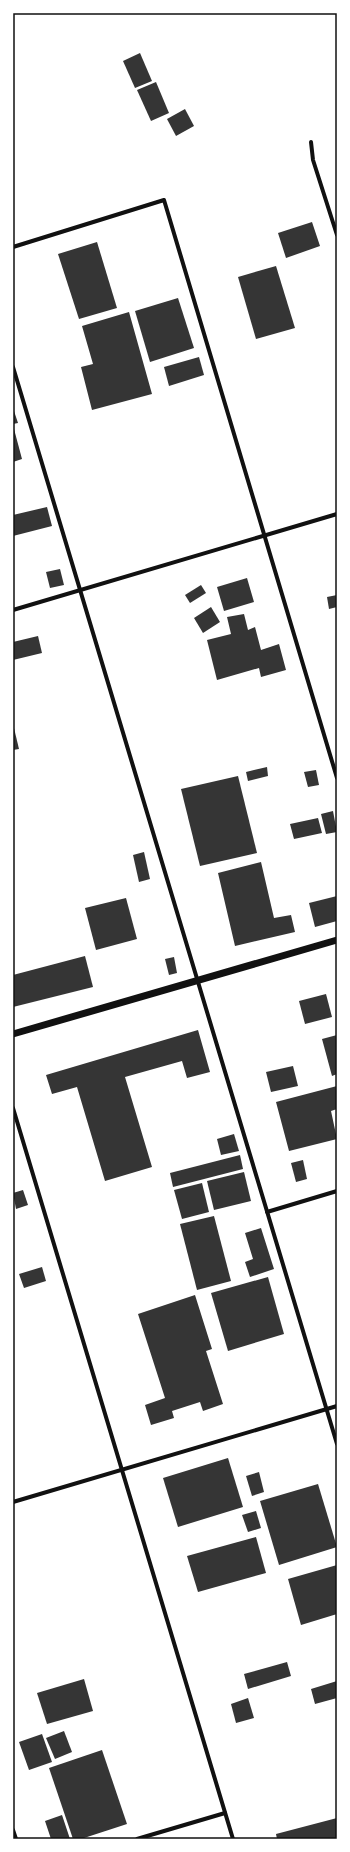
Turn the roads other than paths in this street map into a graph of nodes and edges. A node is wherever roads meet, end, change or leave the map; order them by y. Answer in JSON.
{"nodes":[{"id":1,"x":311,"y":142,"type":"dead end"},
{"id":2,"x":337,"y":234,"type":"edge"},
{"id":3,"x":13,"y":247,"type":"edge"},
{"id":4,"x":13,"y":367,"type":"edge"},
{"id":5,"x":337,"y":514,"type":"edge"},
{"id":6,"x":264,"y":536,"type":"junction"},
{"id":7,"x":80,"y":590,"type":"junction"},
{"id":8,"x":13,"y":610,"type":"edge"},
{"id":9,"x":337,"y":778,"type":"edge"},
{"id":10,"x":337,"y":940,"type":"edge"},
{"id":11,"x":198,"y":981,"type":"junction"},
{"id":12,"x":13,"y":1034,"type":"edge"},
{"id":13,"x":13,"y":1108,"type":"edge"},
{"id":14,"x":337,"y":1191,"type":"edge"},
{"id":15,"x":267,"y":1212,"type":"junction"},
{"id":16,"x":337,"y":1406,"type":"edge"},
{"id":17,"x":327,"y":1409,"type":"junction"},
{"id":18,"x":337,"y":1444,"type":"edge"},
{"id":19,"x":122,"y":1470,"type":"junction"},
{"id":20,"x":13,"y":1502,"type":"edge"},
{"id":21,"x":225,"y":1813,"type":"junction"},
{"id":22,"x":13,"y":1830,"type":"edge"},
{"id":23,"x":16,"y":1839,"type":"edge"},
{"id":24,"x":138,"y":1839,"type":"edge"},
{"id":25,"x":233,"y":1839,"type":"edge"}],
"edges":[{"from":1,"to":2,"type":"street"},
{"from":3,"to":6,"type":"street"},
{"from":4,"to":7,"type":"street"},
{"from":5,"to":6,"type":"street"},
{"from":6,"to":7,"type":"street"},
{"from":6,"to":9,"type":"street"},
{"from":7,"to":8,"type":"street"},
{"from":7,"to":11,"type":"street"},
{"from":10,"to":11,"type":"street"},
{"from":11,"to":12,"type":"street"},
{"from":11,"to":15,"type":"street"},
{"from":13,"to":19,"type":"street"},
{"from":14,"to":15,"type":"street"},
{"from":15,"to":17,"type":"street"},
{"from":16,"to":17,"type":"street"},
{"from":17,"to":18,"type":"street"},
{"from":17,"to":19,"type":"street"},
{"from":19,"to":20,"type":"street"},
{"from":19,"to":21,"type":"street"},
{"from":21,"to":24,"type":"street"},
{"from":21,"to":25,"type":"street"},
{"from":22,"to":23,"type":"street"}]}
